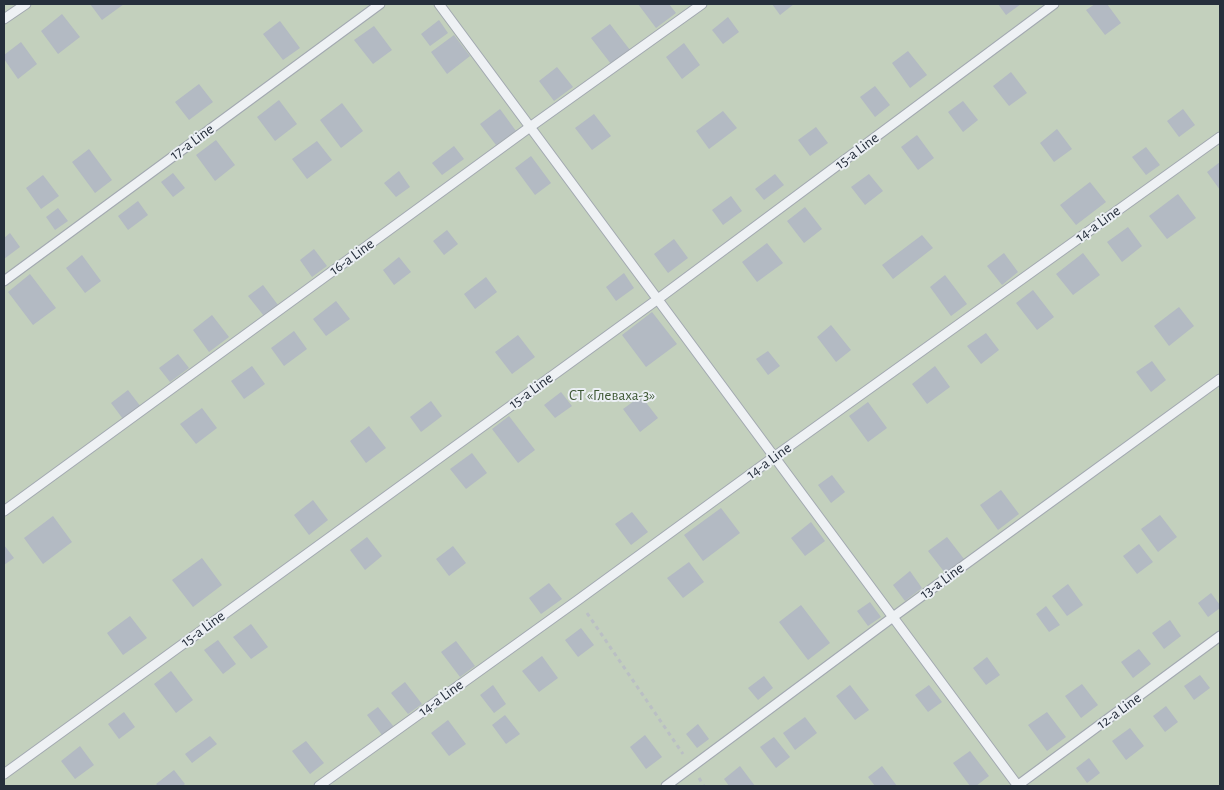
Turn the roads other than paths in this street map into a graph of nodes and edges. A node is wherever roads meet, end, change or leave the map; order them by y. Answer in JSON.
{"nodes":[{"id":1,"x":26,"y":4,"type":"edge"},
{"id":2,"x":380,"y":4,"type":"edge"},
{"id":3,"x":439,"y":4,"type":"edge"},
{"id":4,"x":702,"y":4,"type":"edge"},
{"id":5,"x":1054,"y":4,"type":"edge"},
{"id":6,"x":4,"y":19,"type":"edge"},
{"id":7,"x":530,"y":127,"type":"junction"},
{"id":8,"x":1220,"y":137,"type":"edge"},
{"id":9,"x":4,"y":281,"type":"edge"},
{"id":10,"x":658,"y":299,"type":"junction"},
{"id":11,"x":1220,"y":379,"type":"edge"},
{"id":12,"x":774,"y":457,"type":"junction"},
{"id":13,"x":4,"y":511,"type":"edge"},
{"id":14,"x":893,"y":617,"type":"junction"},
{"id":15,"x":1220,"y":636,"type":"edge"},
{"id":16,"x":4,"y":774,"type":"edge"},
{"id":17,"x":318,"y":786,"type":"edge"},
{"id":18,"x":666,"y":786,"type":"edge"},
{"id":19,"x":1018,"y":786,"type":"edge"}],
"edges":[{"from":1,"to":6,"type":"lane"},
{"from":2,"to":9,"type":"lane","name":"17-a Line"},
{"from":3,"to":7,"type":"lane"},
{"from":4,"to":7,"type":"lane","name":"16-a Line"},
{"from":5,"to":10,"type":"lane","name":"15-a Line"},
{"from":7,"to":10,"type":"lane"},
{"from":7,"to":13,"type":"lane","name":"16-a Line"},
{"from":8,"to":12,"type":"lane","name":"14-a Line"},
{"from":10,"to":12,"type":"lane"},
{"from":10,"to":16,"type":"lane","name":"15-a Line"},
{"from":11,"to":14,"type":"lane","name":"13-a Line"},
{"from":12,"to":14,"type":"lane"},
{"from":12,"to":17,"type":"lane","name":"14-a Line"},
{"from":14,"to":18,"type":"lane","name":"13-a Line"},
{"from":14,"to":19,"type":"lane"},
{"from":15,"to":19,"type":"lane","name":"12-a Line"}]}
